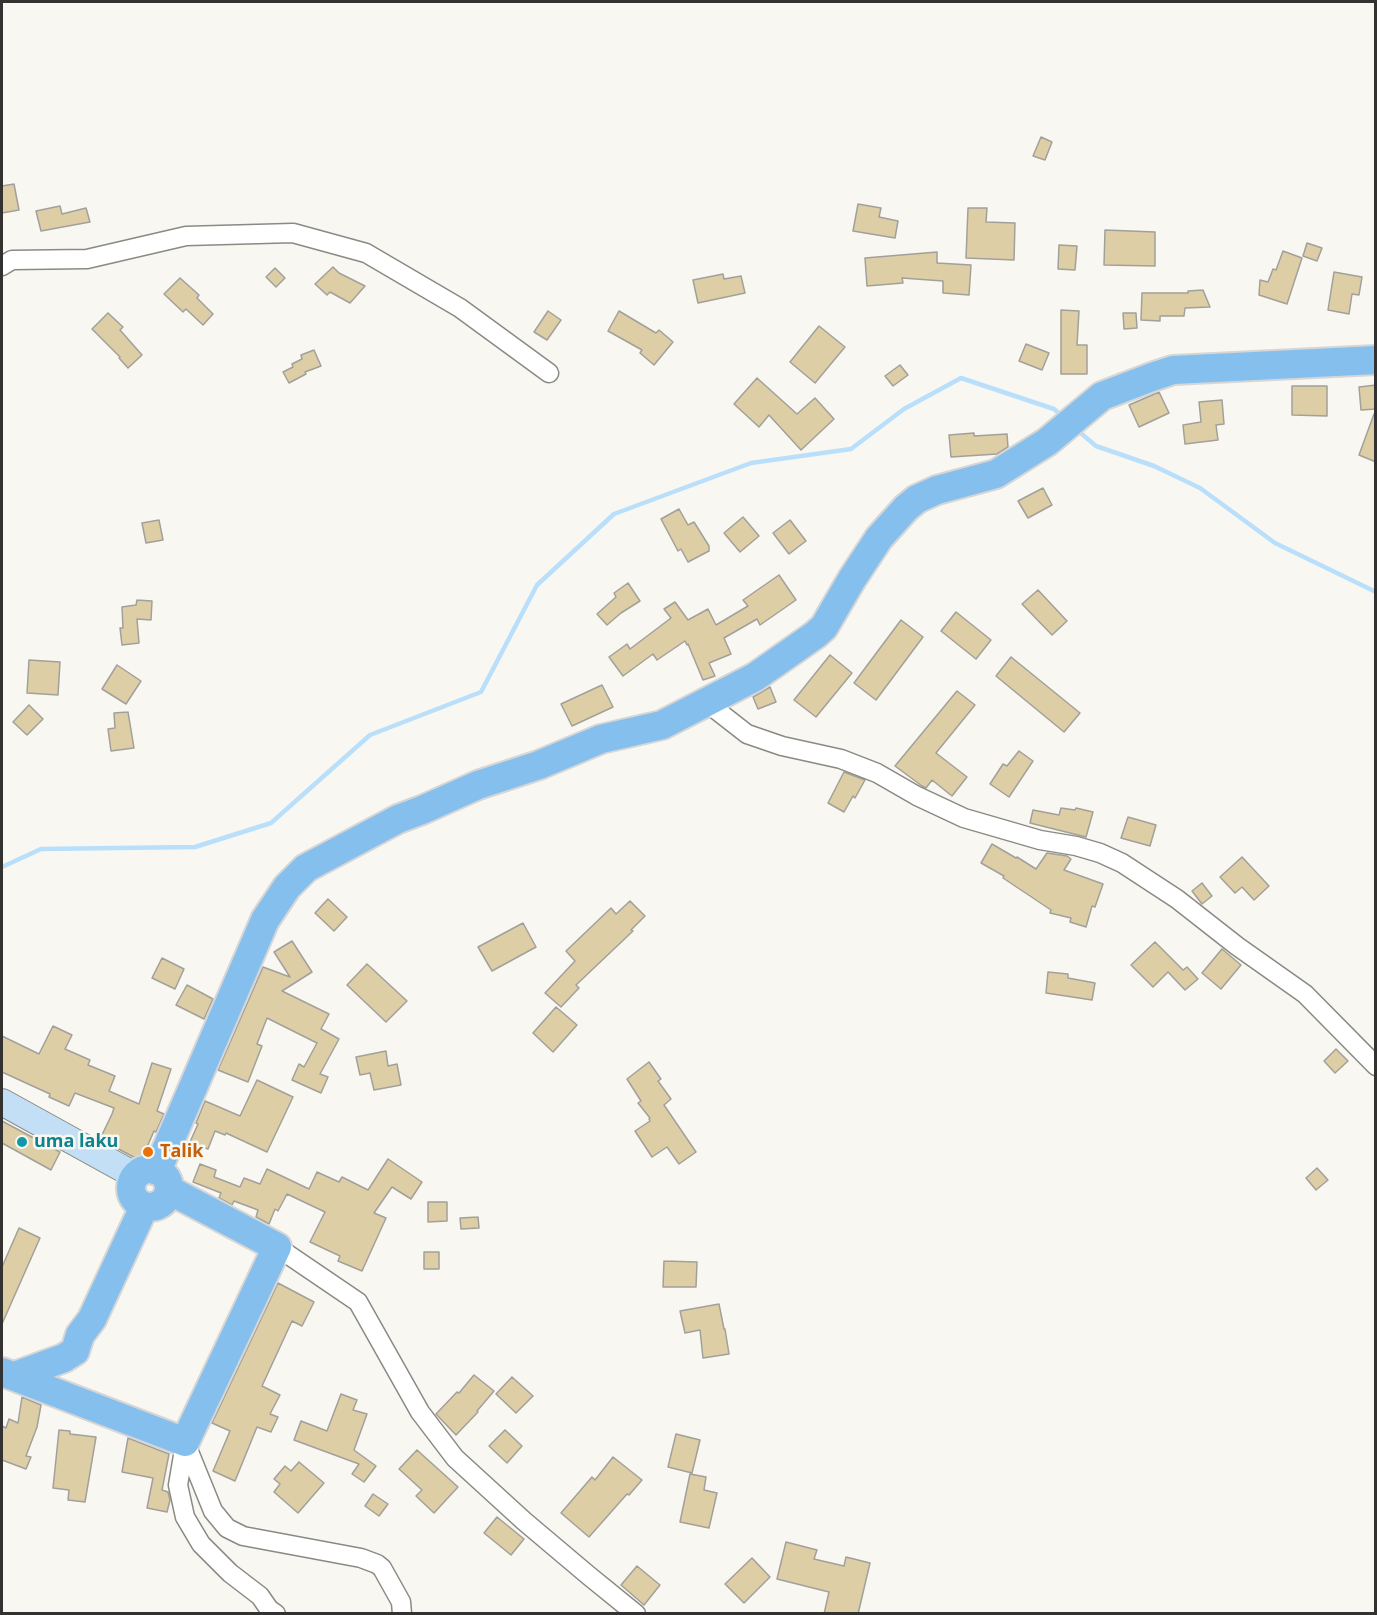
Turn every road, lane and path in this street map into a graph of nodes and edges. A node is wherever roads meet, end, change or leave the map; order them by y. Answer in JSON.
{"nodes":[{"id":1,"x":2,"y":266,"type":"edge"},
{"id":2,"x":1376,"y":360,"type":"edge"},
{"id":3,"x":549,"y":373,"type":"dead end"},
{"id":4,"x":706,"y":702,"type":"junction"},
{"id":5,"x":1376,"y":1066,"type":"edge"},
{"id":6,"x":2,"y":1102,"type":"edge"},
{"id":7,"x":154,"y":1179,"type":"junction"},
{"id":8,"x":277,"y":1247,"type":"junction"},
{"id":9,"x":8,"y":1374,"type":"edge"},
{"id":10,"x":185,"y":1442,"type":"junction"},
{"id":11,"x":276,"y":1614,"type":"edge"},
{"id":12,"x":402,"y":1614,"type":"edge"},
{"id":13,"x":636,"y":1614,"type":"edge"}],
"edges":[{"from":1,"to":3,"type":"street"},
{"from":2,"to":4,"type":"main road"},
{"from":4,"to":5,"type":"street"},
{"from":4,"to":7,"type":"main road"},
{"from":6,"to":7,"type":"street"},
{"from":7,"to":8,"type":"main road"},
{"from":7,"to":9,"type":"main road"},
{"from":8,"to":10,"type":"main road"},
{"from":8,"to":13,"type":"street"},
{"from":9,"to":10,"type":"main road"},
{"from":10,"to":11,"type":"street"},
{"from":10,"to":12,"type":"street"}]}
